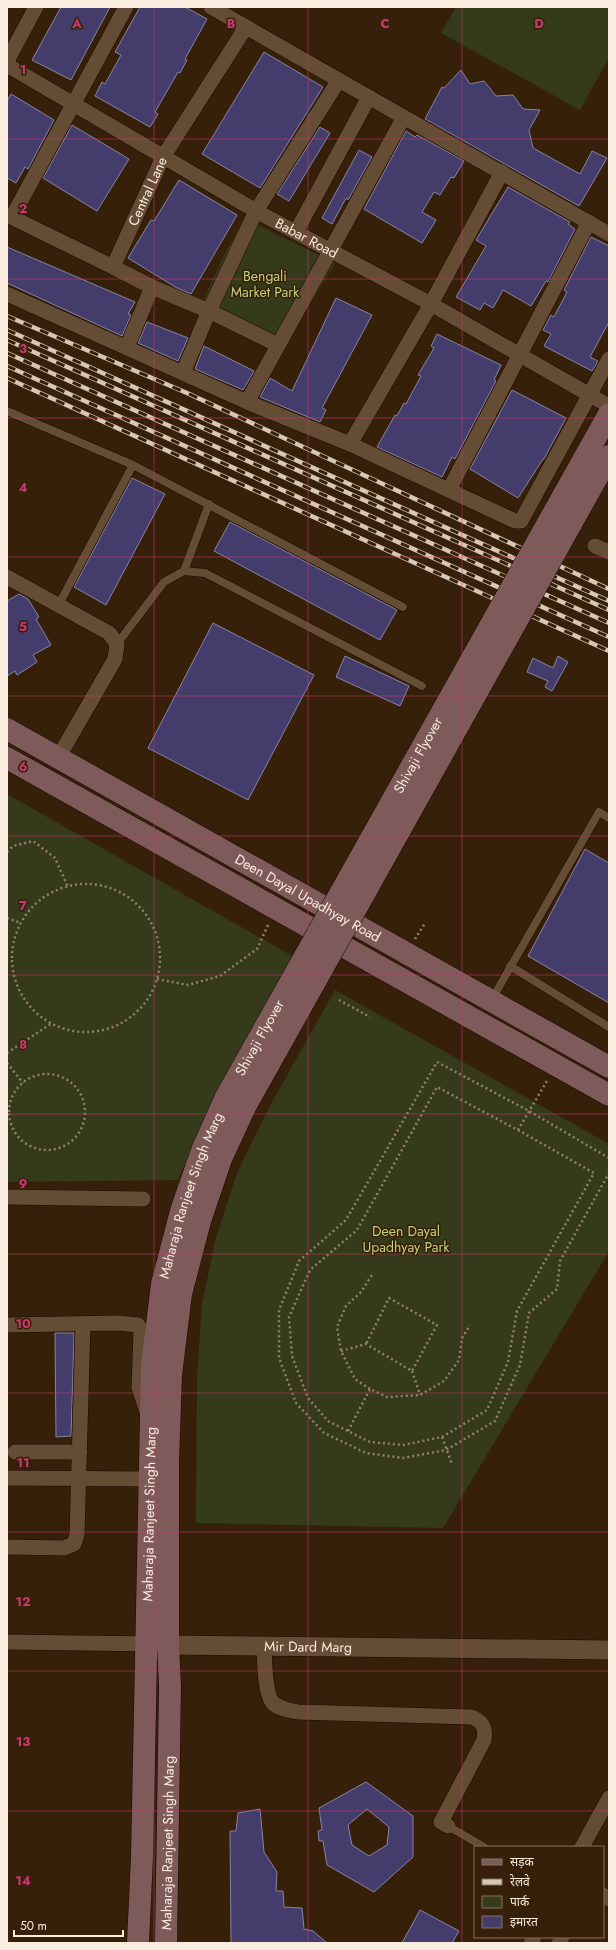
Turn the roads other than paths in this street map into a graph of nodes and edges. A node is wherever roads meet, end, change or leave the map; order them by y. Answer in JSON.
{"nodes":[{"id":1,"x":36,"y":7,"type":"edge"},
{"id":2,"x":126,"y":7,"type":"edge"},
{"id":3,"x":211,"y":7,"type":"edge"},
{"id":4,"x":246,"y":27,"type":"junction"},
{"id":5,"x":7,"y":61,"type":"edge"},
{"id":6,"x":7,"y":65,"type":"edge"},
{"id":7,"x":339,"y":80,"type":"junction"},
{"id":8,"x":369,"y":97,"type":"junction"},
{"id":9,"x":74,"y":104,"type":"junction"},
{"id":10,"x":404,"y":116,"type":"junction"},
{"id":11,"x":163,"y":157,"type":"junction"},
{"id":12,"x":502,"y":172,"type":"junction"},
{"id":13,"x":256,"y":211,"type":"junction"},
{"id":14,"x":10,"y":216,"type":"edge"},
{"id":15,"x":589,"y":222,"type":"junction"},
{"id":16,"x":296,"y":232,"type":"junction"},
{"id":17,"x":609,"y":234,"type":"edge"},
{"id":18,"x":330,"y":250,"type":"junction"},
{"id":19,"x":113,"y":268,"type":"junction"},
{"id":20,"x":152,"y":287,"type":"junction"},
{"id":21,"x":7,"y":294,"type":"edge"},
{"id":22,"x":431,"y":304,"type":"junction"},
{"id":23,"x":209,"y":311,"type":"junction"},
{"id":24,"x":278,"y":345,"type":"junction"},
{"id":25,"x":127,"y":347,"type":"junction"},
{"id":26,"x":520,"y":355,"type":"junction"},
{"id":27,"x":609,"y":359,"type":"edge"},
{"id":28,"x":183,"y":373,"type":"junction"},
{"id":29,"x":590,"y":395,"type":"junction"},
{"id":30,"x":247,"y":402,"type":"junction"},
{"id":31,"x":609,"y":406,"type":"edge"},
{"id":32,"x":7,"y":410,"type":"edge"},
{"id":33,"x":609,"y":414,"type":"edge"},
{"id":34,"x":350,"y":444,"type":"junction"},
{"id":35,"x":609,"y":456,"type":"edge"},
{"id":36,"x":133,"y":465,"type":"junction"},
{"id":37,"x":449,"y":490,"type":"junction"},
{"id":38,"x":209,"y":504,"type":"junction"},
{"id":39,"x":595,"y":546,"type":"dead end"},
{"id":40,"x":609,"y":552,"type":"edge"},
{"id":41,"x":184,"y":571,"type":"junction"},
{"id":42,"x":7,"y":577,"type":"edge"},
{"id":43,"x":58,"y":606,"type":"junction"},
{"id":44,"x":403,"y":607,"type":"dead end"},
{"id":45,"x":118,"y":644,"type":"junction"},
{"id":46,"x":422,"y":686,"type":"dead end"},
{"id":47,"x":7,"y":729,"type":"edge"},
{"id":48,"x":7,"y":758,"type":"edge"},
{"id":49,"x":58,"y":758,"type":"junction"},
{"id":50,"x":609,"y":818,"type":"edge"},
{"id":51,"x":510,"y":966,"type":"junction"},
{"id":52,"x":491,"y":1001,"type":"junction"},
{"id":53,"x":609,"y":1027,"type":"edge"},
{"id":54,"x":609,"y":1067,"type":"edge"},
{"id":55,"x":609,"y":1095,"type":"edge"},
{"id":56,"x":236,"y":1102,"type":"junction"},
{"id":57,"x":7,"y":1197,"type":"edge"},
{"id":58,"x":143,"y":1199,"type":"dead end"},
{"id":59,"x":84,"y":1324,"type":"junction"},
{"id":60,"x":7,"y":1325,"type":"edge"},
{"id":61,"x":150,"y":1422,"type":"junction"},
{"id":62,"x":15,"y":1452,"type":"dead end"},
{"id":63,"x":80,"y":1452,"type":"junction"},
{"id":64,"x":7,"y":1478,"type":"edge"},
{"id":65,"x":79,"y":1478,"type":"junction"},
{"id":66,"x":149,"y":1479,"type":"junction"},
{"id":67,"x":7,"y":1547,"type":"edge"},
{"id":68,"x":7,"y":1642,"type":"edge"},
{"id":69,"x":157,"y":1644,"type":"junction"},
{"id":70,"x":264,"y":1646,"type":"junction"},
{"id":71,"x":609,"y":1650,"type":"edge"},
{"id":72,"x":609,"y":1798,"type":"edge"},
{"id":73,"x":448,"y":1826,"type":"joint"},
{"id":74,"x":482,"y":1846,"type":"edge"},
{"id":75,"x":583,"y":1846,"type":"edge"},
{"id":76,"x":138,"y":1943,"type":"edge"},
{"id":77,"x":166,"y":1943,"type":"edge"}],
"edges":[{"from":1,"to":5,"type":"street"},
{"from":2,"to":9,"type":"street"},
{"from":3,"to":4,"type":"street"},
{"from":4,"to":7,"type":"street"},
{"from":4,"to":11,"type":"street","name":"Central Lane"},
{"from":6,"to":9,"type":"street","name":"Babar Road"},
{"from":7,"to":8,"type":"street"},
{"from":7,"to":13,"type":"street"},
{"from":8,"to":10,"type":"street"},
{"from":8,"to":16,"type":"street"},
{"from":9,"to":11,"type":"street","name":"Babar Road"},
{"from":9,"to":14,"type":"street"},
{"from":10,"to":12,"type":"street"},
{"from":10,"to":18,"type":"street"},
{"from":11,"to":13,"type":"street","name":"Babar Road"},
{"from":11,"to":19,"type":"street","name":"Central Lane"},
{"from":12,"to":15,"type":"street"},
{"from":12,"to":22,"type":"street"},
{"from":13,"to":16,"type":"street","name":"Babar Road"},
{"from":13,"to":23,"type":"street"},
{"from":14,"to":19,"type":"street"},
{"from":15,"to":17,"type":"street"},
{"from":15,"to":26,"type":"street"},
{"from":16,"to":18,"type":"street","name":"Babar Road"},
{"from":18,"to":22,"type":"street","name":"Babar Road"},
{"from":18,"to":24,"type":"street"},
{"from":19,"to":20,"type":"street"},
{"from":20,"to":23,"type":"street"},
{"from":20,"to":25,"type":"street"},
{"from":21,"to":25,"type":"street"},
{"from":22,"to":26,"type":"street","name":"Babar Road"},
{"from":22,"to":34,"type":"street"},
{"from":23,"to":24,"type":"street"},
{"from":23,"to":28,"type":"street"},
{"from":24,"to":30,"type":"street"},
{"from":25,"to":28,"type":"street"},
{"from":26,"to":29,"type":"street","name":"Babar Road"},
{"from":26,"to":37,"type":"street"},
{"from":27,"to":29,"type":"street"},
{"from":28,"to":30,"type":"street"},
{"from":29,"to":31,"type":"street","name":"Babar Road"},
{"from":29,"to":37,"type":"street"},
{"from":30,"to":34,"type":"street"},
{"from":32,"to":36,"type":"lane"},
{"from":33,"to":56,"type":"main road","name":"Shivaji Flyover","bridge":true},
{"from":34,"to":37,"type":"street"},
{"from":35,"to":56,"type":"main road","name":"Shivaji Flyover","bridge":true},
{"from":36,"to":38,"type":"lane"},
{"from":36,"to":43,"type":"lane"},
{"from":38,"to":41,"type":"lane"},
{"from":38,"to":44,"type":"lane"},
{"from":39,"to":40,"type":"street"},
{"from":41,"to":45,"type":"lane"},
{"from":41,"to":46,"type":"lane"},
{"from":42,"to":43,"type":"street"},
{"from":43,"to":45,"type":"street"},
{"from":45,"to":49,"type":"street"},
{"from":47,"to":49,"type":"main road","name":"Deen Dayal Upadhyay Road"},
{"from":48,"to":55,"type":"main road","name":"Deen Dayal Upadhyay Road"},
{"from":49,"to":52,"type":"main road","name":"Deen Dayal Upadhyay Road"},
{"from":50,"to":51,"type":"lane"},
{"from":51,"to":52,"type":"lane"},
{"from":51,"to":53,"type":"lane"},
{"from":52,"to":54,"type":"main road","name":"Deen Dayal Upadhyay Road"},
{"from":56,"to":61,"type":"main road","name":"Maharaja Ranjeet Singh Marg"},
{"from":56,"to":69,"type":"main road","name":"Maharaja Ranjeet Singh Marg"},
{"from":57,"to":58,"type":"street"},
{"from":59,"to":60,"type":"street"},
{"from":59,"to":61,"type":"street"},
{"from":59,"to":63,"type":"street"},
{"from":61,"to":66,"type":"main road","name":"Maharaja Ranjeet Singh Marg"},
{"from":62,"to":63,"type":"street"},
{"from":63,"to":65,"type":"street"},
{"from":64,"to":65,"type":"street"},
{"from":65,"to":66,"type":"street"},
{"from":65,"to":67,"type":"street"},
{"from":66,"to":69,"type":"main road","name":"Maharaja Ranjeet Singh Marg"},
{"from":68,"to":69,"type":"street","name":"Mir Dard Marg"},
{"from":69,"to":70,"type":"street","name":"Mir Dard Marg"},
{"from":69,"to":76,"type":"main road","name":"Maharaja Ranjeet Singh Marg"},
{"from":69,"to":77,"type":"main road","name":"Maharaja Ranjeet Singh Marg"},
{"from":70,"to":71,"type":"street","name":"Mir Dard Marg"},
{"from":70,"to":73,"type":"street"},
{"from":72,"to":75,"type":"street"},
{"from":73,"to":74,"type":"lane"}]}
